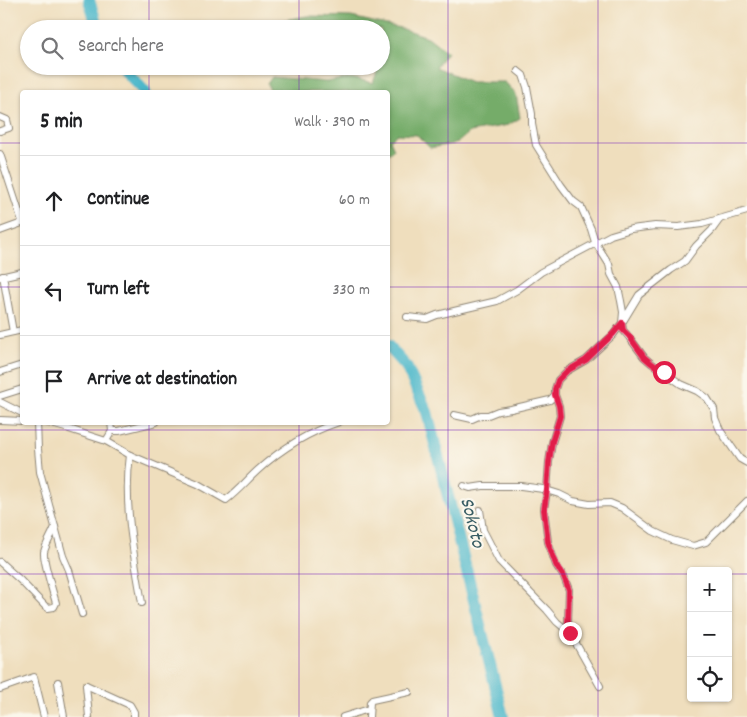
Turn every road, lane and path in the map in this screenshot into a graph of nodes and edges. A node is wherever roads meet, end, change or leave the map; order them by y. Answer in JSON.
{"nodes":[{"id":1,"x":518,"y":71,"type":"dead end"},
{"id":2,"x":0,"y":117,"type":"edge"},
{"id":3,"x":0,"y":131,"type":"edge"},
{"id":4,"x":0,"y":154,"type":"edge"},
{"id":5,"x":747,"y":211,"type":"edge"},
{"id":6,"x":20,"y":216,"type":"edge"},
{"id":7,"x":720,"y":219,"type":"junction"},
{"id":8,"x":20,"y":223,"type":"edge"},
{"id":9,"x":0,"y":231,"type":"edge"},
{"id":10,"x":596,"y":242,"type":"junction"},
{"id":11,"x":20,"y":272,"type":"edge"},
{"id":12,"x":1,"y":276,"type":"edge"},
{"id":13,"x":407,"y":317,"type":"dead end"},
{"id":14,"x":622,"y":323,"type":"junction"},
{"id":15,"x":20,"y":330,"type":"edge"},
{"id":16,"x":12,"y":332,"type":"junction"},
{"id":17,"x":0,"y":335,"type":"edge"},
{"id":18,"x":20,"y":366,"type":"edge"},
{"id":19,"x":0,"y":372,"type":"edge"},
{"id":20,"x":20,"y":390,"type":"edge"},
{"id":21,"x":555,"y":395,"type":"junction"},
{"id":22,"x":0,"y":396,"type":"edge"},
{"id":23,"x":0,"y":402,"type":"edge"},
{"id":24,"x":20,"y":412,"type":"edge"},
{"id":25,"x":454,"y":415,"type":"dead end"},
{"id":26,"x":0,"y":420,"type":"edge"},
{"id":27,"x":20,"y":421,"type":"edge"},
{"id":28,"x":37,"y":425,"type":"edge"},
{"id":29,"x":55,"y":425,"type":"edge"},
{"id":30,"x":111,"y":425,"type":"edge"},
{"id":31,"x":144,"y":425,"type":"edge"},
{"id":32,"x":332,"y":425,"type":"edge"},
{"id":33,"x":112,"y":431,"type":"junction"},
{"id":34,"x":106,"y":442,"type":"junction"},
{"id":35,"x":130,"y":455,"type":"junction"},
{"id":36,"x":747,"y":463,"type":"edge"},
{"id":37,"x":464,"y":486,"type":"dead end"},
{"id":38,"x":547,"y":490,"type":"junction"},
{"id":39,"x":747,"y":501,"type":"edge"},
{"id":40,"x":480,"y":510,"type":"dead end"},
{"id":41,"x":55,"y":527,"type":"junction"},
{"id":42,"x":0,"y":562,"type":"edge"},
{"id":43,"x":142,"y":603,"type":"dead end"},
{"id":44,"x":82,"y":614,"type":"dead end"},
{"id":45,"x":570,"y":633,"type":"junction"},
{"id":46,"x":58,"y":682,"type":"dead end"},
{"id":47,"x":600,"y":686,"type":"dead end"},
{"id":48,"x":0,"y":689,"type":"edge"},
{"id":49,"x":409,"y":692,"type":"dead end"},
{"id":50,"x":370,"y":709,"type":"junction"},
{"id":51,"x":44,"y":717,"type":"edge"},
{"id":52,"x":64,"y":717,"type":"edge"},
{"id":53,"x":90,"y":717,"type":"edge"},
{"id":54,"x":134,"y":717,"type":"edge"},
{"id":55,"x":343,"y":717,"type":"edge"},
{"id":56,"x":369,"y":717,"type":"edge"}],
"edges":[{"from":1,"to":10,"type":"street"},
{"from":2,"to":3,"type":"street"},
{"from":4,"to":6,"type":"street"},
{"from":5,"to":7,"type":"street"},
{"from":7,"to":10,"type":"street"},
{"from":7,"to":14,"type":"street"},
{"from":8,"to":9,"type":"street"},
{"from":10,"to":13,"type":"street"},
{"from":10,"to":14,"type":"street"},
{"from":11,"to":12,"type":"street"},
{"from":12,"to":16,"type":"street"},
{"from":14,"to":21,"type":"street"},
{"from":14,"to":36,"type":"street"},
{"from":15,"to":16,"type":"street"},
{"from":16,"to":17,"type":"street"},
{"from":18,"to":19,"type":"street"},
{"from":20,"to":22,"type":"street"},
{"from":21,"to":25,"type":"street"},
{"from":21,"to":38,"type":"street"},
{"from":23,"to":24,"type":"street"},
{"from":26,"to":27,"type":"street"},
{"from":28,"to":41,"type":"street"},
{"from":29,"to":34,"type":"street"},
{"from":30,"to":33,"type":"street"},
{"from":31,"to":33,"type":"street"},
{"from":32,"to":35,"type":"street"},
{"from":33,"to":34,"type":"street"},
{"from":34,"to":35,"type":"street"},
{"from":35,"to":43,"type":"street"},
{"from":37,"to":38,"type":"street"},
{"from":38,"to":39,"type":"street"},
{"from":38,"to":45,"type":"street"},
{"from":40,"to":45,"type":"street"},
{"from":41,"to":42,"type":"street"},
{"from":41,"to":44,"type":"street"},
{"from":45,"to":47,"type":"street"},
{"from":46,"to":52,"type":"street"},
{"from":48,"to":51,"type":"street"},
{"from":49,"to":50,"type":"street"},
{"from":50,"to":55,"type":"street"},
{"from":50,"to":56,"type":"street"},
{"from":53,"to":54,"type":"street"}]}
